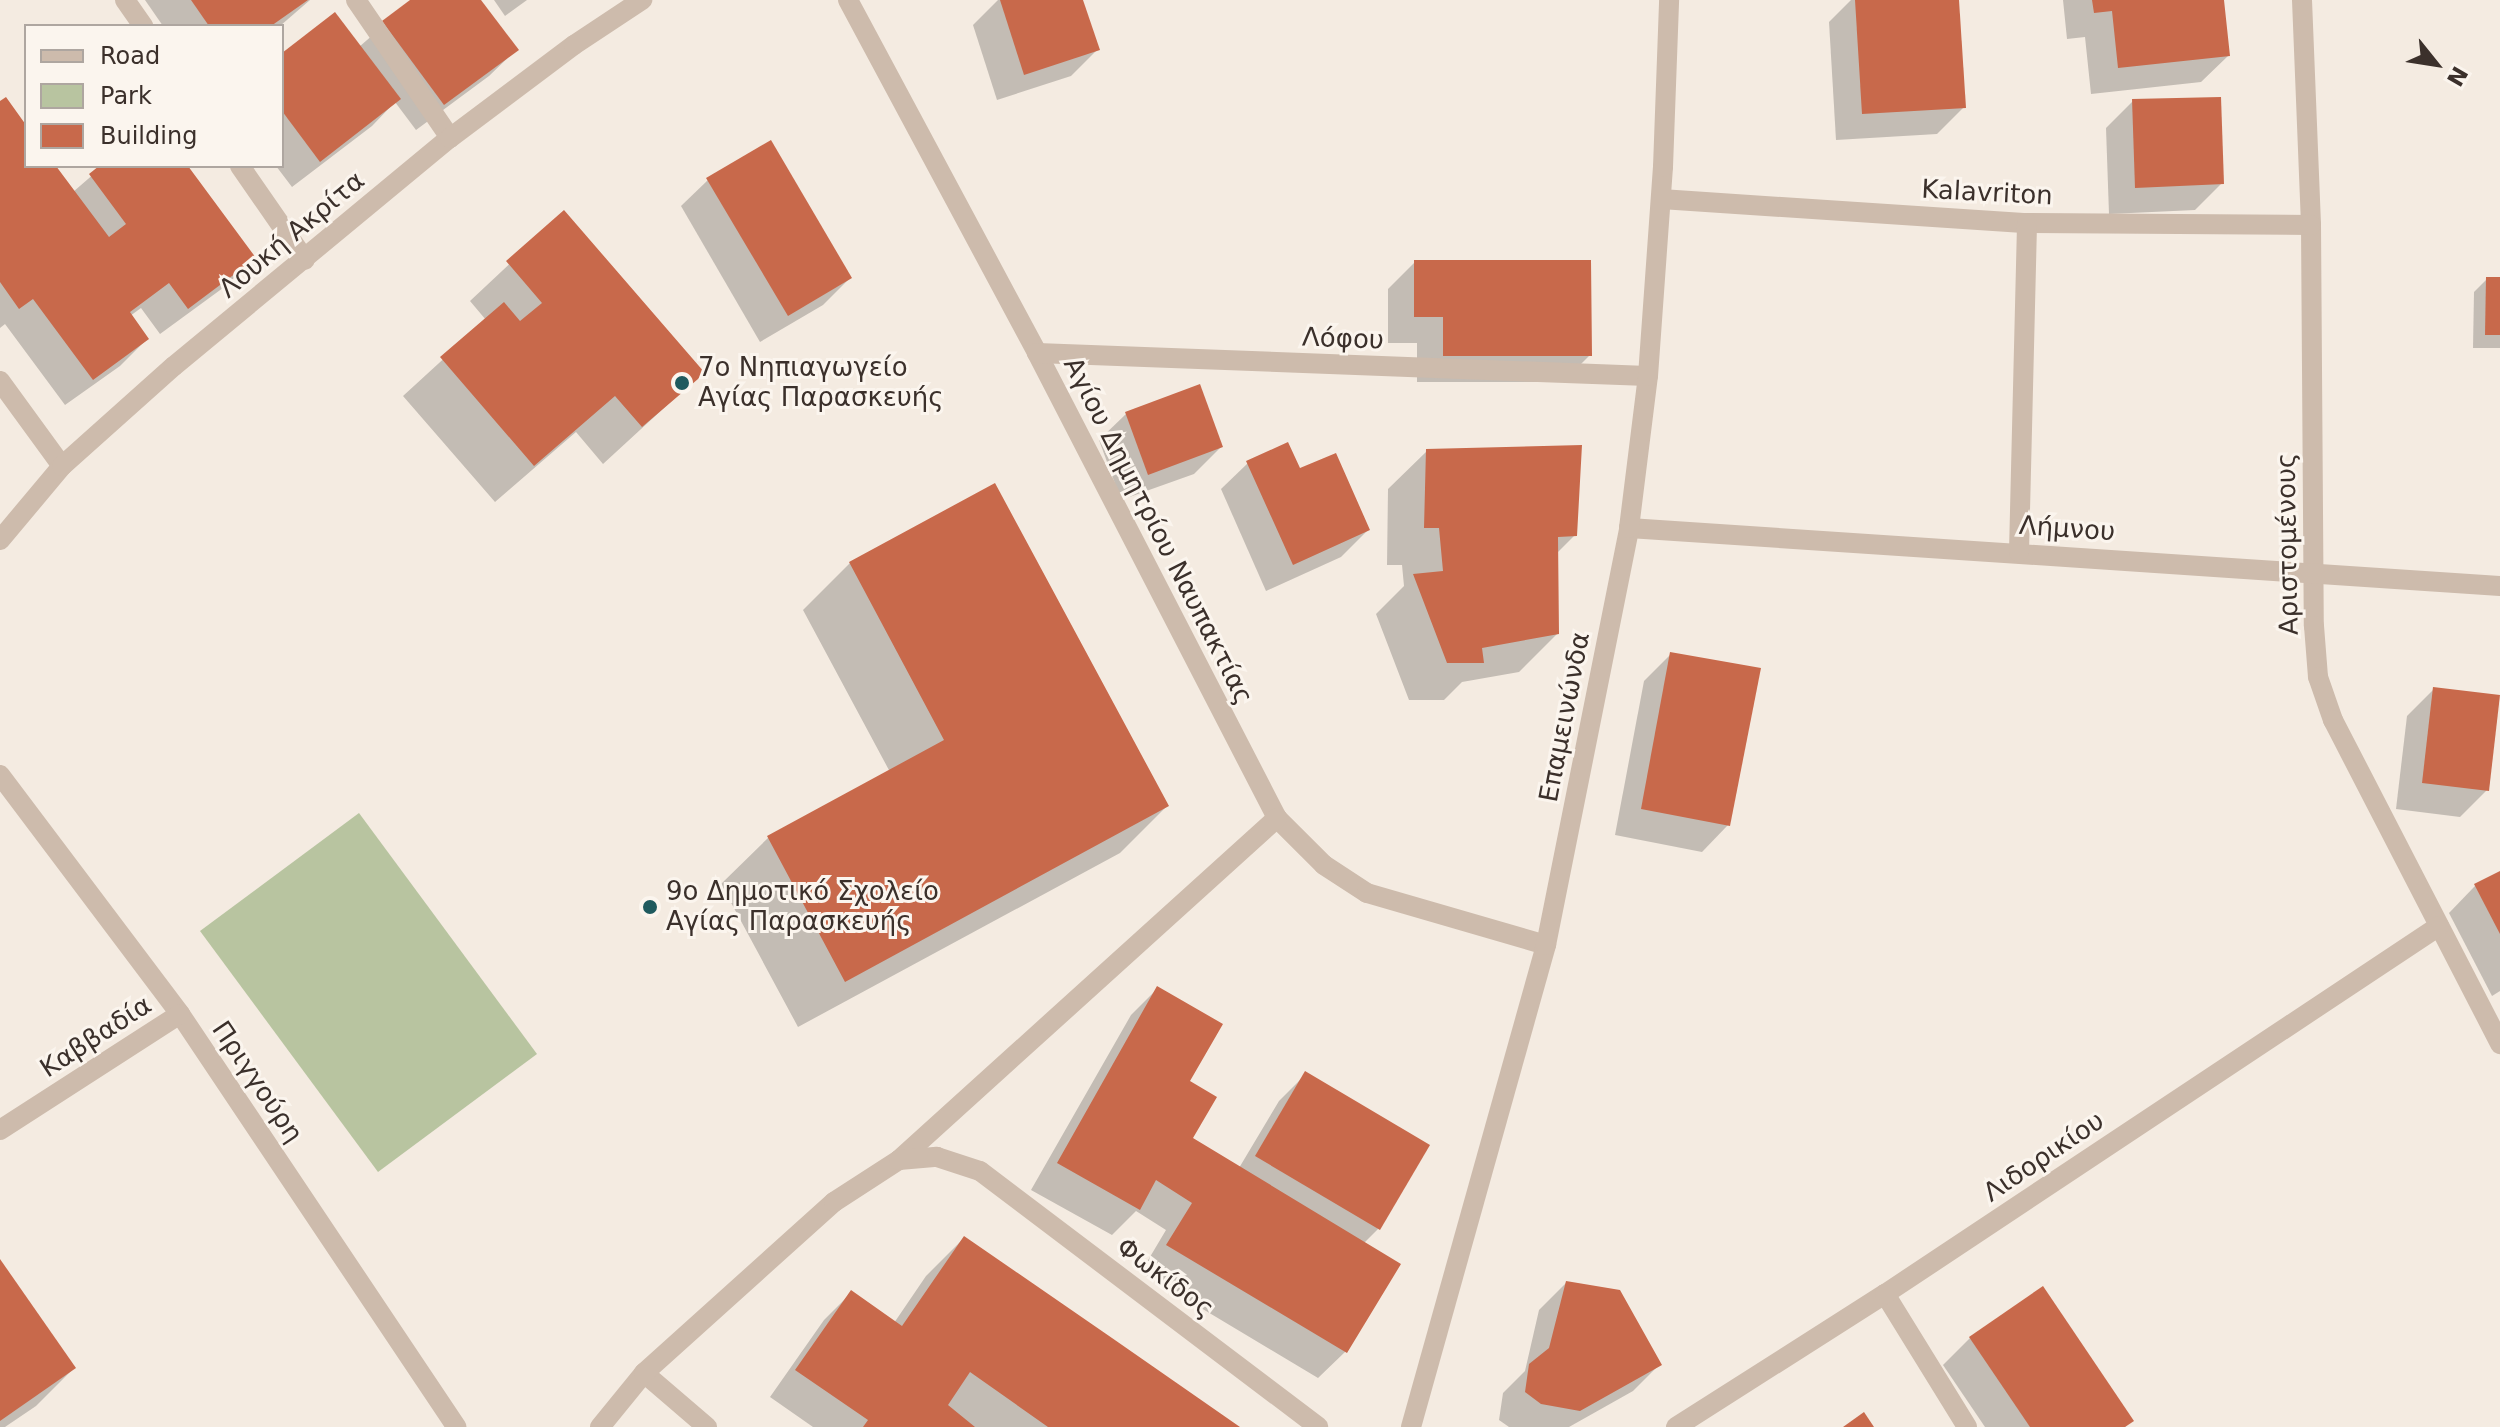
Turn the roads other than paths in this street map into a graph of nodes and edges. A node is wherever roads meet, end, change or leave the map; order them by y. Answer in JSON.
{"nodes":[{"id":1,"x":125,"y":0,"type":"edge"},
{"id":2,"x":356,"y":0,"type":"edge"},
{"id":3,"x":642,"y":0,"type":"edge"},
{"id":4,"x":848,"y":0,"type":"edge"},
{"id":5,"x":1669,"y":0,"type":"edge"},
{"id":6,"x":2302,"y":0,"type":"edge"},
{"id":7,"x":142,"y":24,"type":"edge"},
{"id":8,"x":450,"y":138,"type":"junction"},
{"id":9,"x":241,"y":168,"type":"edge"},
{"id":10,"x":1661,"y":199,"type":"junction"},
{"id":11,"x":2027,"y":223,"type":"junction"},
{"id":12,"x":2311,"y":225,"type":"junction"},
{"id":13,"x":305,"y":260,"type":"junction"},
{"id":14,"x":1037,"y":353,"type":"junction"},
{"id":15,"x":1648,"y":376,"type":"junction"},
{"id":16,"x":0,"y":381,"type":"edge"},
{"id":17,"x":62,"y":466,"type":"junction"},
{"id":18,"x":1629,"y":528,"type":"junction"},
{"id":19,"x":0,"y":540,"type":"edge"},
{"id":20,"x":2019,"y":552,"type":"junction"},
{"id":21,"x":2313,"y":574,"type":"junction"},
{"id":22,"x":2500,"y":586,"type":"edge"},
{"id":23,"x":0,"y":775,"type":"edge"},
{"id":24,"x":1277,"y":818,"type":"junction"},
{"id":25,"x":2439,"y":926,"type":"junction"},
{"id":26,"x":1546,"y":945,"type":"junction"},
{"id":27,"x":180,"y":1014,"type":"junction"},
{"id":28,"x":2500,"y":1044,"type":"edge"},
{"id":29,"x":0,"y":1130,"type":"edge"},
{"id":30,"x":899,"y":1160,"type":"junction"},
{"id":31,"x":1885,"y":1294,"type":"junction"},
{"id":32,"x":644,"y":1373,"type":"junction"},
{"id":33,"x":457,"y":1427,"type":"edge"},
{"id":34,"x":600,"y":1427,"type":"edge"},
{"id":35,"x":707,"y":1427,"type":"edge"},
{"id":36,"x":1318,"y":1427,"type":"edge"},
{"id":37,"x":1411,"y":1427,"type":"edge"},
{"id":38,"x":1676,"y":1427,"type":"edge"},
{"id":39,"x":1967,"y":1427,"type":"edge"}],
"edges":[{"from":1,"to":7,"type":"street"},
{"from":2,"to":8,"type":"street"},
{"from":3,"to":8,"type":"street","name":"Λουκή Ακρίτα"},
{"from":4,"to":14,"type":"street","name":"Αγίου Δημητρίου Ναυπακτίας"},
{"from":5,"to":10,"type":"street","name":"Επαμεινώνδα"},
{"from":6,"to":12,"type":"street","name":"Αριστομένους"},
{"from":8,"to":13,"type":"street","name":"Λουκή Ακρίτα"},
{"from":9,"to":13,"type":"street"},
{"from":10,"to":11,"type":"street","name":"Kalavriton"},
{"from":10,"to":15,"type":"street","name":"Επαμεινώνδα"},
{"from":11,"to":12,"type":"street","name":"Kalavriton"},
{"from":11,"to":20,"type":"street"},
{"from":12,"to":21,"type":"street","name":"Αριστομένους"},
{"from":13,"to":17,"type":"street","name":"Λουκή Ακρίτα"},
{"from":14,"to":15,"type":"street","name":"Λόφου"},
{"from":14,"to":24,"type":"street","name":"Αγίου Δημητρίου Ναυπακτίας"},
{"from":15,"to":18,"type":"street","name":"Επαμεινώνδα"},
{"from":16,"to":17,"type":"street"},
{"from":17,"to":19,"type":"street","name":"Λουκή Ακρίτα"},
{"from":18,"to":20,"type":"street","name":"Λήμνου"},
{"from":18,"to":26,"type":"street","name":"Επαμεινώνδα"},
{"from":20,"to":21,"type":"street","name":"Λήμνου"},
{"from":21,"to":22,"type":"street","name":"Λήμνου"},
{"from":21,"to":25,"type":"street","name":"Αριστομένους"},
{"from":23,"to":27,"type":"street","name":"Πριγγούρη"},
{"from":24,"to":26,"type":"street","name":"Αγίου Δημητρίου Ναυπακτίας"},
{"from":24,"to":30,"type":"street"},
{"from":25,"to":28,"type":"street","name":"Αριστομένους"},
{"from":25,"to":31,"type":"street","name":"Λιδορικίου"},
{"from":26,"to":37,"type":"street","name":"Επαμεινώνδα"},
{"from":27,"to":29,"type":"street","name":"Καββαδία"},
{"from":27,"to":33,"type":"street","name":"Πριγγούρη"},
{"from":30,"to":32,"type":"street"},
{"from":30,"to":36,"type":"street","name":"Φωκίδος"},
{"from":31,"to":38,"type":"street","name":"Λιδορικίου"},
{"from":31,"to":39,"type":"street"},
{"from":32,"to":34,"type":"street"},
{"from":32,"to":35,"type":"street"}]}
